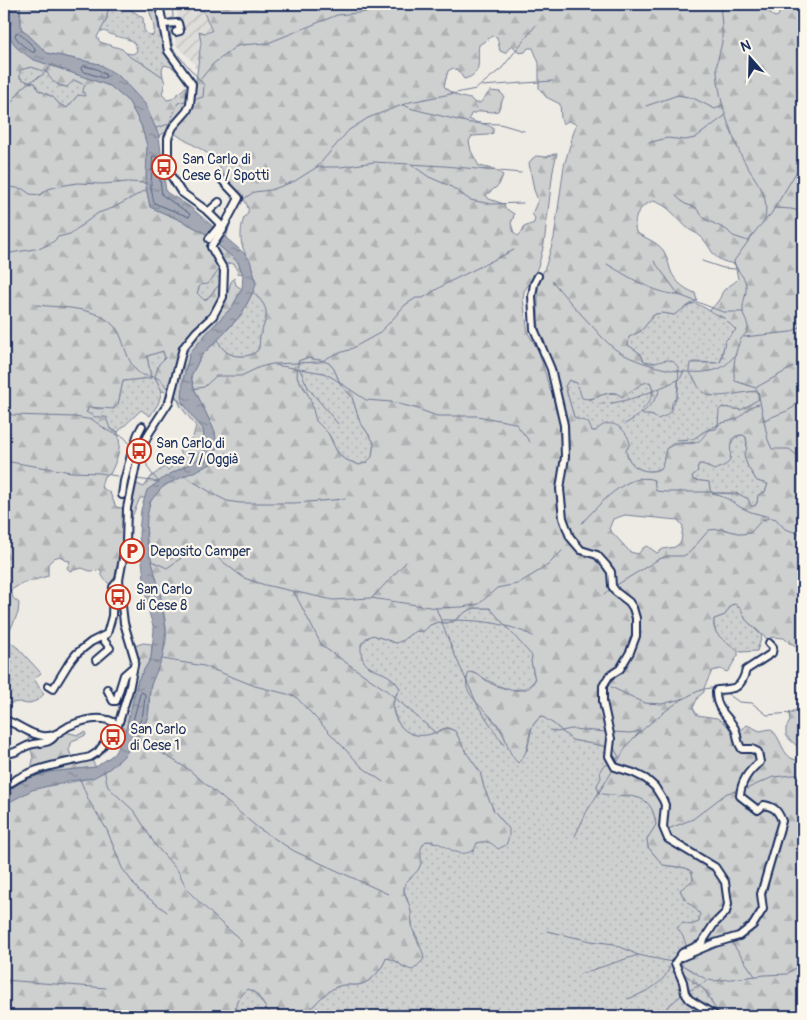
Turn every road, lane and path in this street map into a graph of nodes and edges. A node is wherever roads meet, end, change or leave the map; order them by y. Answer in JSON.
{"nodes":[{"id":1,"x":159,"y":4,"type":"edge"},
{"id":2,"x":163,"y":24,"type":"junction"},
{"id":3,"x":176,"y":32,"type":"dead end"},
{"id":4,"x":222,"y":180,"type":"dead end"},
{"id":5,"x":219,"y":202,"type":"dead end"},
{"id":6,"x":208,"y":212,"type":"junction"},
{"id":7,"x":221,"y":229,"type":"junction"},
{"id":8,"x":538,"y":276,"type":"dead end"},
{"id":9,"x":142,"y":426,"type":"dead end"},
{"id":10,"x":140,"y":453,"type":"junction"},
{"id":11,"x":122,"y":495,"type":"dead end"},
{"id":12,"x":119,"y":580,"type":"junction"},
{"id":13,"x":102,"y":638,"type":"junction"},
{"id":14,"x":769,"y":643,"type":"dead end"},
{"id":15,"x":96,"y":660,"type":"dead end"},
{"id":16,"x":132,"y":668,"type":"junction"},
{"id":17,"x":48,"y":686,"type":"dead end"},
{"id":18,"x":108,"y":689,"type":"dead end"},
{"id":19,"x":4,"y":720,"type":"edge"},
{"id":20,"x":118,"y":725,"type":"junction"},
{"id":21,"x":57,"y":733,"type":"junction"},
{"id":22,"x":4,"y":754,"type":"edge"},
{"id":23,"x":4,"y":788,"type":"edge"},
{"id":24,"x":677,"y":960,"type":"junction"},
{"id":25,"x":716,"y":1016,"type":"edge"}],
"edges":[{"from":1,"to":2,"type":"street"},
{"from":2,"to":3,"type":"street"},
{"from":2,"to":6,"type":"street"},
{"from":4,"to":7,"type":"street"},
{"from":5,"to":6,"type":"street"},
{"from":6,"to":7,"type":"street"},
{"from":7,"to":10,"type":"street"},
{"from":8,"to":24,"type":"street"},
{"from":9,"to":10,"type":"street"},
{"from":10,"to":11,"type":"street"},
{"from":10,"to":12,"type":"street"},
{"from":12,"to":13,"type":"street"},
{"from":12,"to":16,"type":"street"},
{"from":13,"to":15,"type":"street"},
{"from":13,"to":17,"type":"street"},
{"from":14,"to":24,"type":"street"},
{"from":16,"to":18,"type":"street"},
{"from":16,"to":20,"type":"street"},
{"from":19,"to":21,"type":"street"},
{"from":20,"to":21,"type":"street"},
{"from":20,"to":23,"type":"street"},
{"from":21,"to":22,"type":"street"},
{"from":24,"to":25,"type":"street"}]}
